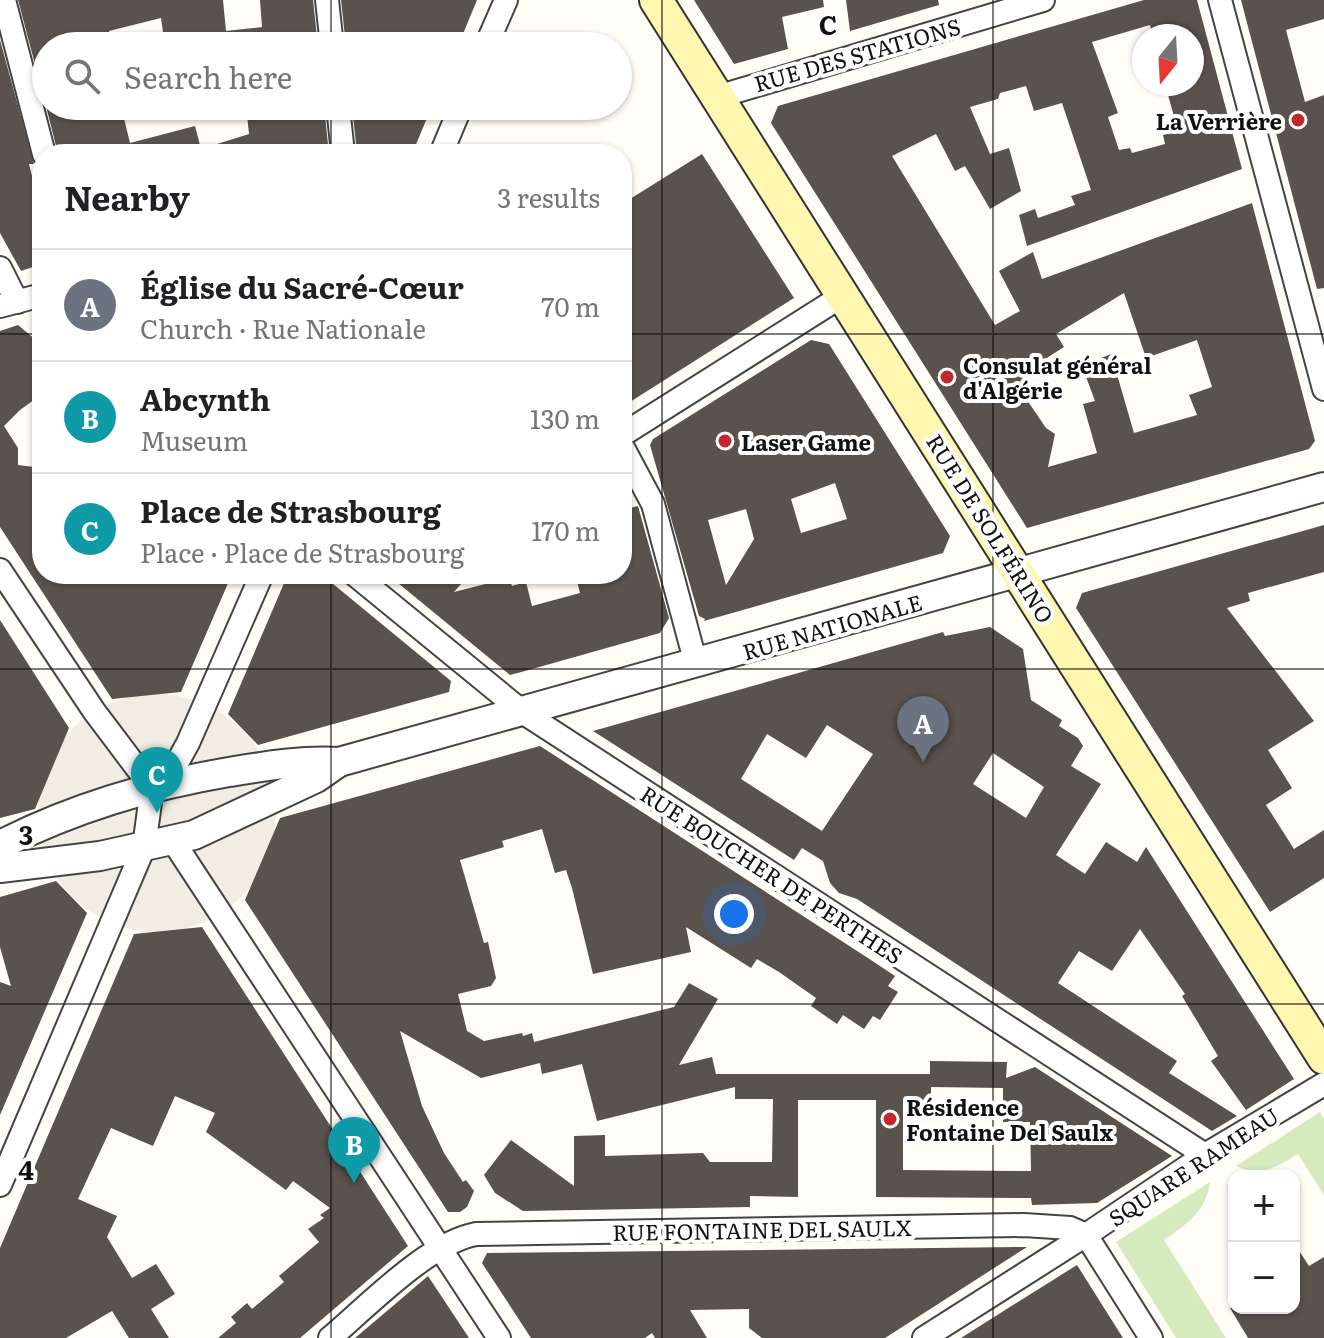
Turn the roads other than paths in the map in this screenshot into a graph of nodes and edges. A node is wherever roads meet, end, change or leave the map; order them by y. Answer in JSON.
{"nodes":[{"id":1,"x":4,"y":0,"type":"edge"},
{"id":2,"x":327,"y":0,"type":"edge"},
{"id":3,"x":506,"y":0,"type":"edge"},
{"id":4,"x":656,"y":0,"type":"edge"},
{"id":5,"x":1043,"y":0,"type":"edge"},
{"id":6,"x":1220,"y":0,"type":"edge"},
{"id":7,"x":330,"y":32,"type":"edge"},
{"id":8,"x":492,"y":32,"type":"edge"},
{"id":9,"x":717,"y":97,"type":"junction"},
{"id":10,"x":32,"y":108,"type":"edge"},
{"id":11,"x":35,"y":120,"type":"edge"},
{"id":12,"x":339,"y":120,"type":"edge"},
{"id":13,"x":455,"y":120,"type":"edge"},
{"id":14,"x":41,"y":144,"type":"edge"},
{"id":15,"x":342,"y":144,"type":"edge"},
{"id":16,"x":445,"y":144,"type":"edge"},
{"id":17,"x":0,"y":268,"type":"edge"},
{"id":18,"x":842,"y":296,"type":"junction"},
{"id":19,"x":32,"y":298,"type":"edge"},
{"id":20,"x":9,"y":304,"type":"edge"},
{"id":21,"x":1324,"y":389,"type":"edge"},
{"id":22,"x":632,"y":429,"type":"edge"},
{"id":23,"x":632,"y":465,"type":"edge"},
{"id":24,"x":1324,"y":487,"type":"edge"},
{"id":25,"x":0,"y":570,"type":"edge"},
{"id":26,"x":1020,"y":573,"type":"junction"},
{"id":27,"x":258,"y":584,"type":"edge"},
{"id":28,"x":366,"y":584,"type":"edge"},
{"id":29,"x":696,"y":664,"type":"junction"},
{"id":30,"x":524,"y":713,"type":"junction"},
{"id":31,"x":339,"y":762,"type":"junction"},
{"id":32,"x":152,"y":788,"type":"junction"},
{"id":33,"x":173,"y":841,"type":"junction"},
{"id":34,"x":0,"y":845,"type":"edge"},
{"id":35,"x":144,"y":847,"type":"junction"},
{"id":36,"x":0,"y":868,"type":"edge"},
{"id":37,"x":1324,"y":1058,"type":"edge"},
{"id":38,"x":1324,"y":1084,"type":"edge"},
{"id":39,"x":1205,"y":1155,"type":"junction"},
{"id":40,"x":0,"y":1185,"type":"edge"},
{"id":41,"x":1086,"y":1235,"type":"junction"},
{"id":42,"x":439,"y":1249,"type":"junction"},
{"id":43,"x":330,"y":1338,"type":"edge"},
{"id":44,"x":499,"y":1338,"type":"edge"},
{"id":45,"x":924,"y":1338,"type":"edge"},
{"id":46,"x":1151,"y":1338,"type":"edge"}],
"edges":[{"from":1,"to":10,"type":"street"},
{"from":2,"to":7,"type":"street"},
{"from":3,"to":8,"type":"street"},
{"from":4,"to":9,"type":"main road","name":"RUE DE SOLFÉRINO"},
{"from":5,"to":9,"type":"street","name":"RUE DES STATIONS"},
{"from":6,"to":21,"type":"street"},
{"from":9,"to":18,"type":"main road","name":"RUE DE SOLFÉRINO"},
{"from":11,"to":14,"type":"street"},
{"from":12,"to":15,"type":"street"},
{"from":13,"to":16,"type":"street"},
{"from":17,"to":20,"type":"street"},
{"from":18,"to":22,"type":"street"},
{"from":18,"to":26,"type":"main road","name":"RUE DE SOLFÉRINO"},
{"from":19,"to":20,"type":"street"},
{"from":23,"to":29,"type":"street"},
{"from":24,"to":26,"type":"street","name":"RUE NATIONALE"},
{"from":25,"to":32,"type":"street"},
{"from":26,"to":29,"type":"street","name":"RUE NATIONALE"},
{"from":26,"to":37,"type":"main road","name":"RUE DE SOLFÉRINO"},
{"from":27,"to":32,"type":"street"},
{"from":28,"to":30,"type":"street","name":"RUE BOUCHER DE PERTHES"},
{"from":29,"to":30,"type":"street","name":"RUE NATIONALE"},
{"from":30,"to":31,"type":"street","name":"RUE NATIONALE"},
{"from":30,"to":39,"type":"street","name":"RUE BOUCHER DE PERTHES"},
{"from":31,"to":32,"type":"street","name":"RUE NATIONALE"},
{"from":31,"to":33,"type":"street","name":"RUE NATIONALE"},
{"from":32,"to":34,"type":"street","name":"RUE NATIONALE"},
{"from":32,"to":35,"type":"street"},
{"from":33,"to":35,"type":"street","name":"RUE NATIONALE"},
{"from":33,"to":42,"type":"street"},
{"from":35,"to":36,"type":"street","name":"RUE NATIONALE"},
{"from":35,"to":40,"type":"street"},
{"from":38,"to":39,"type":"street","name":"SQUARE RAMEAU"},
{"from":39,"to":41,"type":"street","name":"SQUARE RAMEAU"},
{"from":41,"to":42,"type":"street","name":"RUE FONTAINE DEL SAULX"},
{"from":41,"to":45,"type":"street"},
{"from":41,"to":46,"type":"street","name":"SQUARE RAMEAU"},
{"from":42,"to":43,"type":"street","name":"RUE FONTAINE DEL SAULX"},
{"from":42,"to":44,"type":"street"}]}
